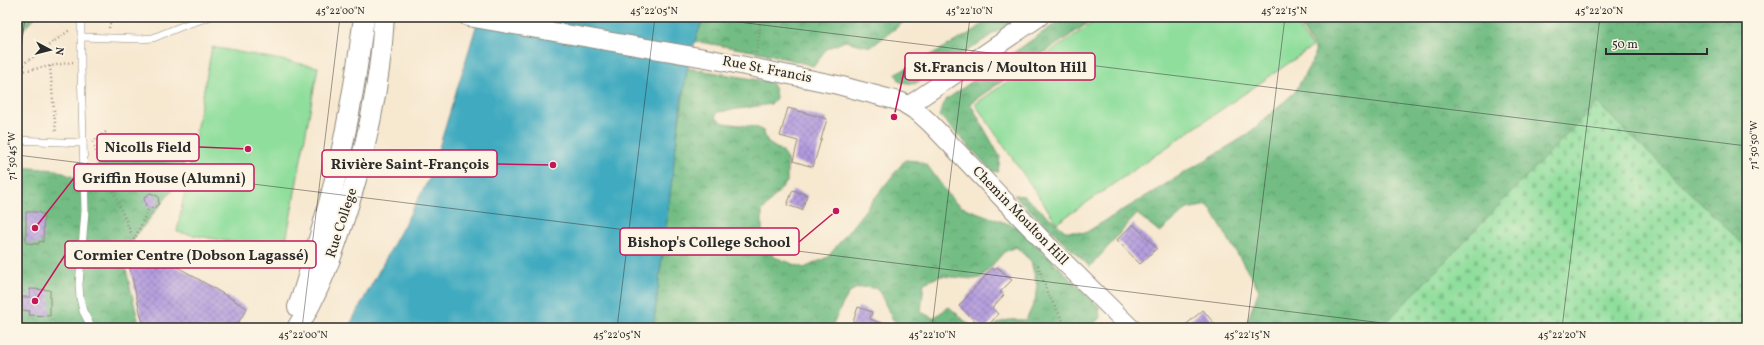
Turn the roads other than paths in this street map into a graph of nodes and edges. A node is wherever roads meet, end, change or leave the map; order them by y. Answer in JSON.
{"nodes":[{"id":1,"x":81,"y":17,"type":"edge"},
{"id":2,"x":209,"y":17,"type":"edge"},
{"id":3,"x":364,"y":17,"type":"edge"},
{"id":4,"x":384,"y":17,"type":"edge"},
{"id":5,"x":468,"y":17,"type":"edge"},
{"id":6,"x":1039,"y":17,"type":"edge"},
{"id":7,"x":81,"y":37,"type":"junction"},
{"id":8,"x":908,"y":106,"type":"junction"},
{"id":9,"x":17,"y":140,"type":"edge"},
{"id":10,"x":83,"y":143,"type":"junction"},
{"id":11,"x":92,"y":328,"type":"edge"},
{"id":12,"x":290,"y":328,"type":"edge"},
{"id":13,"x":297,"y":328,"type":"edge"},
{"id":14,"x":1131,"y":328,"type":"edge"}],
"edges":[{"from":1,"to":7,"type":"lane"},
{"from":2,"to":7,"type":"lane"},
{"from":3,"to":12,"type":"main road","name":"Rue College"},
{"from":4,"to":13,"type":"main road","name":"Rue College"},
{"from":5,"to":8,"type":"street","name":"Rue St. Francis"},
{"from":6,"to":8,"type":"street"},
{"from":7,"to":10,"type":"lane"},
{"from":8,"to":14,"type":"street","name":"Chemin Moulton Hill"},
{"from":9,"to":10,"type":"lane"},
{"from":10,"to":11,"type":"lane"}]}
